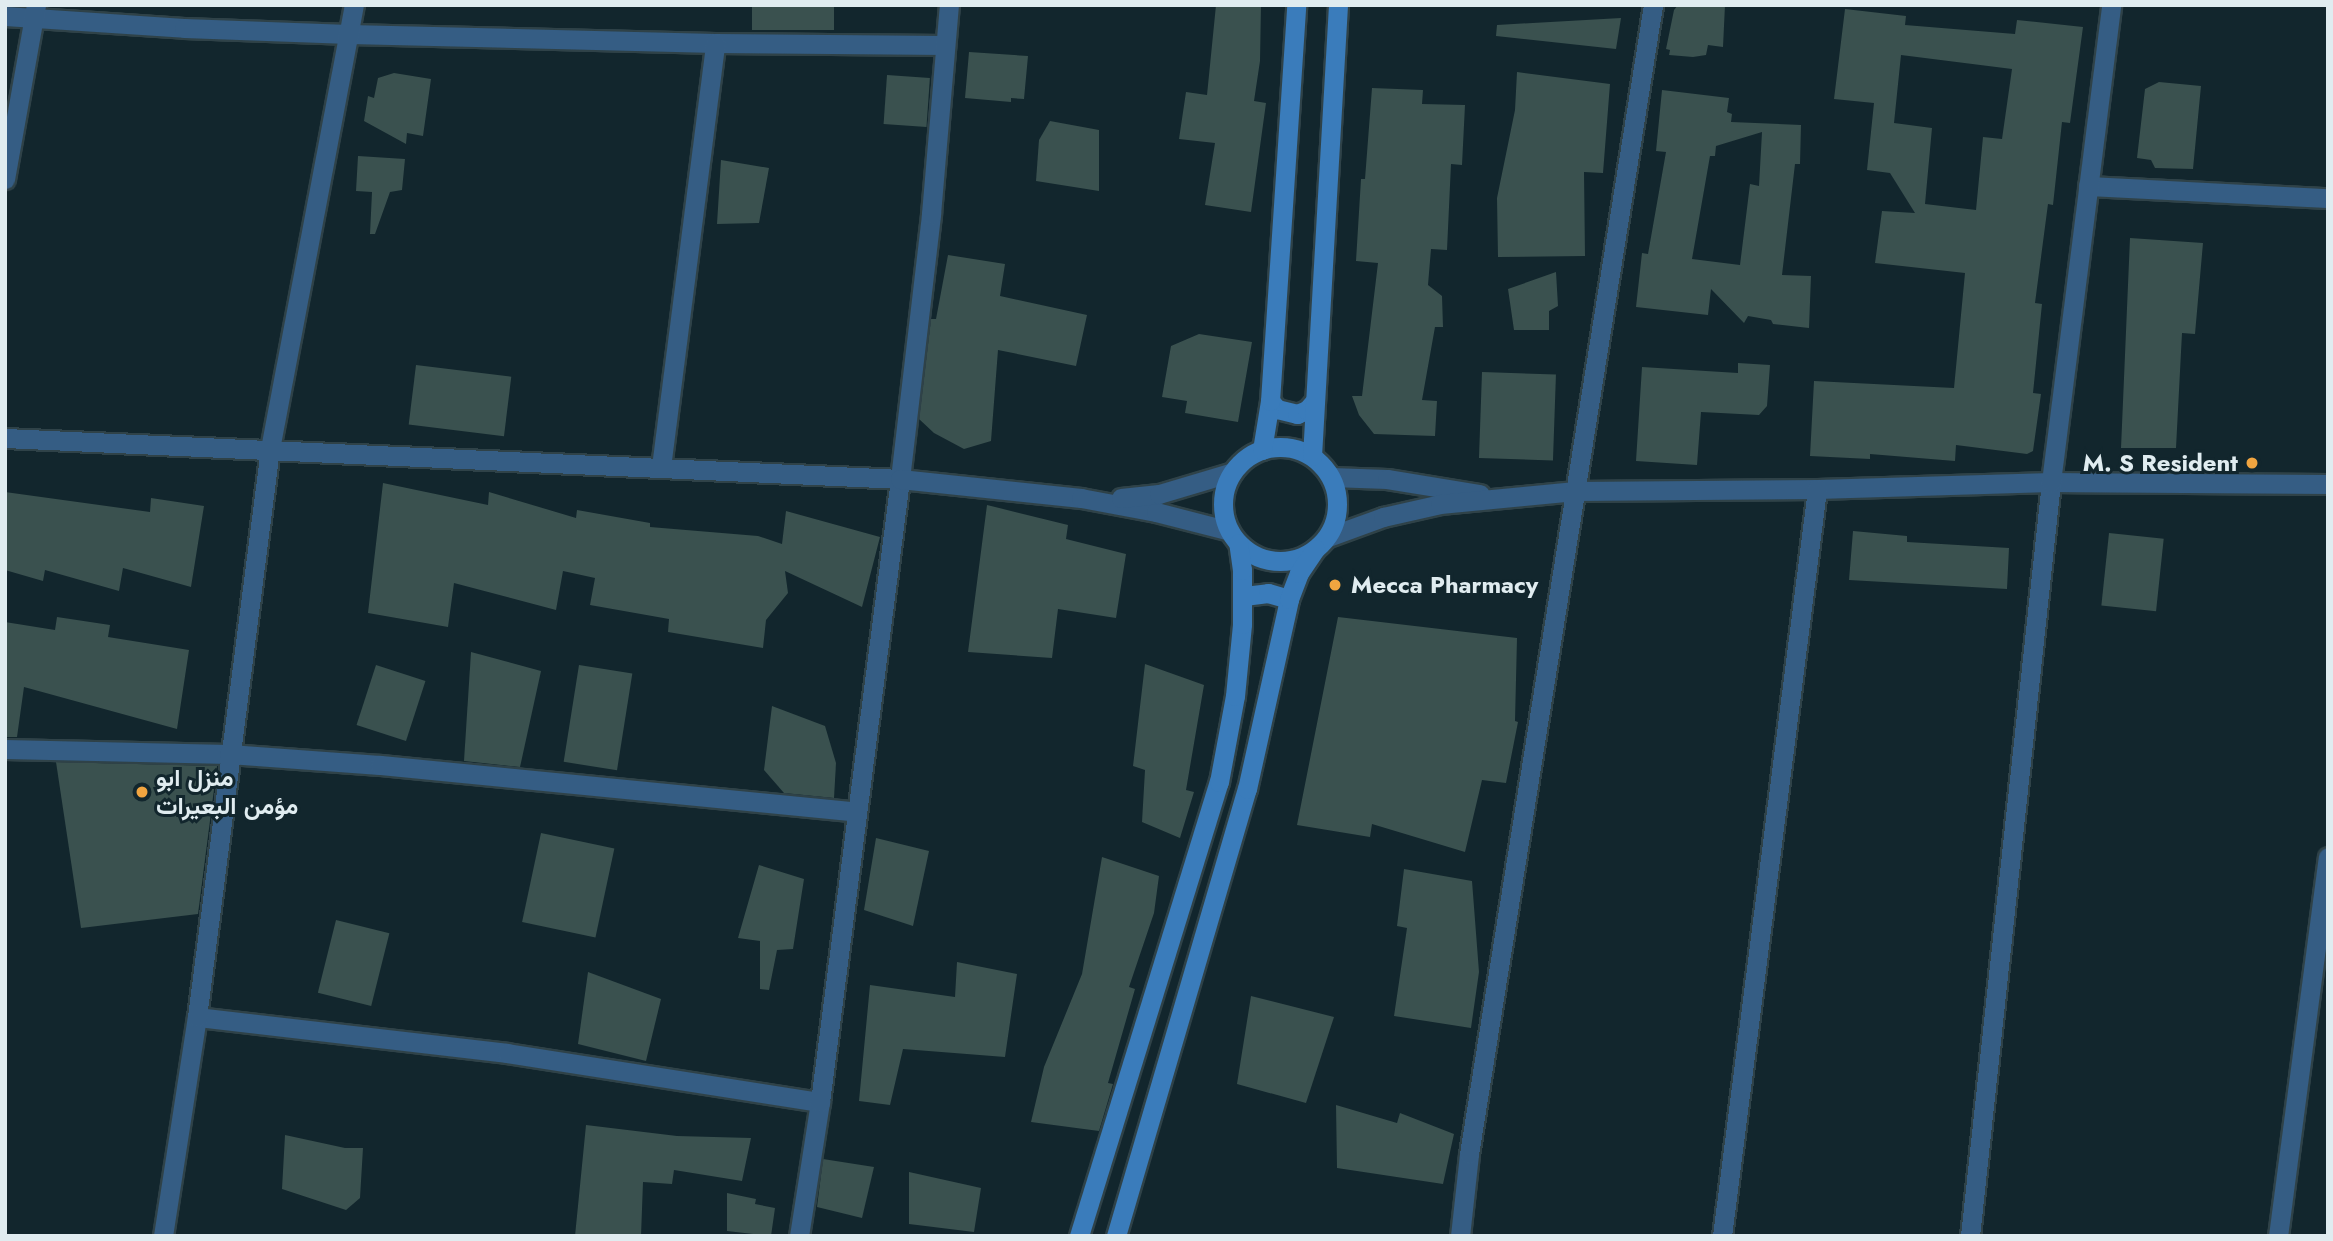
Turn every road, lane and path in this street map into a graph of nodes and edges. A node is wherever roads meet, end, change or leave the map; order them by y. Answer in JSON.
{"nodes":[{"id":1,"x":354,"y":5,"type":"edge"},
{"id":2,"x":949,"y":5,"type":"edge"},
{"id":3,"x":1296,"y":5,"type":"edge"},
{"id":4,"x":1338,"y":5,"type":"edge"},
{"id":5,"x":1653,"y":5,"type":"edge"},
{"id":6,"x":2111,"y":5,"type":"edge"},
{"id":7,"x":35,"y":11,"type":"edge"},
{"id":8,"x":5,"y":16,"type":"edge"},
{"id":9,"x":349,"y":34,"type":"junction"},
{"id":10,"x":715,"y":43,"type":"junction"},
{"id":11,"x":945,"y":45,"type":"junction"},
{"id":12,"x":5,"y":179,"type":"edge"},
{"id":13,"x":2088,"y":186,"type":"junction"},
{"id":14,"x":2328,"y":198,"type":"edge"},
{"id":15,"x":1270,"y":401,"type":"junction"},
{"id":16,"x":1314,"y":402,"type":"junction"},
{"id":17,"x":5,"y":438,"type":"edge"},
{"id":18,"x":270,"y":449,"type":"junction"},
{"id":19,"x":1262,"y":450,"type":"junction"},
{"id":20,"x":1312,"y":456,"type":"junction"},
{"id":21,"x":661,"y":467,"type":"junction"},
{"id":22,"x":1233,"y":472,"type":"junction"},
{"id":23,"x":1331,"y":477,"type":"junction"},
{"id":24,"x":900,"y":479,"type":"junction"},
{"id":25,"x":2050,"y":482,"type":"junction"},
{"id":26,"x":2328,"y":484,"type":"edge"},
{"id":27,"x":1817,"y":489,"type":"junction"},
{"id":28,"x":1575,"y":491,"type":"junction"},
{"id":29,"x":1082,"y":498,"type":"junction"},
{"id":30,"x":1499,"y":498,"type":"junction"},
{"id":31,"x":1234,"y":537,"type":"junction"},
{"id":32,"x":1321,"y":543,"type":"junction"},
{"id":33,"x":1244,"y":596,"type":"junction"},
{"id":34,"x":1289,"y":599,"type":"junction"},
{"id":35,"x":5,"y":749,"type":"edge"},
{"id":36,"x":229,"y":754,"type":"junction"},
{"id":37,"x":856,"y":813,"type":"junction"},
{"id":38,"x":2328,"y":858,"type":"edge"},
{"id":39,"x":197,"y":1017,"type":"junction"},
{"id":40,"x":820,"y":1102,"type":"junction"},
{"id":41,"x":163,"y":1236,"type":"edge"},
{"id":42,"x":799,"y":1236,"type":"edge"},
{"id":43,"x":1079,"y":1236,"type":"edge"},
{"id":44,"x":1116,"y":1236,"type":"edge"},
{"id":45,"x":1460,"y":1236,"type":"edge"},
{"id":46,"x":1722,"y":1236,"type":"edge"},
{"id":47,"x":1970,"y":1236,"type":"edge"},
{"id":48,"x":2278,"y":1236,"type":"edge"}],
"edges":[{"from":1,"to":9,"type":"street"},
{"from":2,"to":11,"type":"street"},
{"from":3,"to":15,"type":"main road"},
{"from":4,"to":16,"type":"main road"},
{"from":5,"to":28,"type":"street"},
{"from":6,"to":13,"type":"street"},
{"from":7,"to":8,"type":"street"},
{"from":7,"to":9,"type":"street"},
{"from":7,"to":12,"type":"street"},
{"from":9,"to":10,"type":"street"},
{"from":9,"to":18,"type":"street"},
{"from":10,"to":11,"type":"street"},
{"from":10,"to":21,"type":"street"},
{"from":11,"to":24,"type":"street"},
{"from":13,"to":14,"type":"street"},
{"from":13,"to":25,"type":"street"},
{"from":15,"to":16,"type":"main road"},
{"from":15,"to":19,"type":"main road"},
{"from":16,"to":20,"type":"main road"},
{"from":17,"to":18,"type":"street"},
{"from":18,"to":21,"type":"street"},
{"from":18,"to":36,"type":"street"},
{"from":19,"to":20,"type":"main road"},
{"from":19,"to":22,"type":"main road"},
{"from":20,"to":23,"type":"main road"},
{"from":21,"to":24,"type":"street"},
{"from":22,"to":29,"type":"street"},
{"from":22,"to":31,"type":"main road"},
{"from":23,"to":30,"type":"street"},
{"from":23,"to":32,"type":"main road"},
{"from":24,"to":29,"type":"street"},
{"from":24,"to":37,"type":"street"},
{"from":25,"to":26,"type":"street"},
{"from":25,"to":27,"type":"street"},
{"from":25,"to":47,"type":"street"},
{"from":27,"to":28,"type":"street"},
{"from":27,"to":46,"type":"street"},
{"from":28,"to":30,"type":"street"},
{"from":28,"to":45,"type":"street"},
{"from":29,"to":31,"type":"street"},
{"from":30,"to":32,"type":"street"},
{"from":31,"to":32,"type":"main road"},
{"from":31,"to":33,"type":"main road"},
{"from":32,"to":34,"type":"main road"},
{"from":33,"to":34,"type":"main road"},
{"from":33,"to":43,"type":"main road"},
{"from":34,"to":44,"type":"main road"},
{"from":35,"to":36,"type":"street"},
{"from":36,"to":37,"type":"street"},
{"from":36,"to":39,"type":"street"},
{"from":37,"to":40,"type":"street"},
{"from":38,"to":48,"type":"street"},
{"from":39,"to":40,"type":"street"},
{"from":39,"to":41,"type":"street"},
{"from":40,"to":42,"type":"street"}]}
